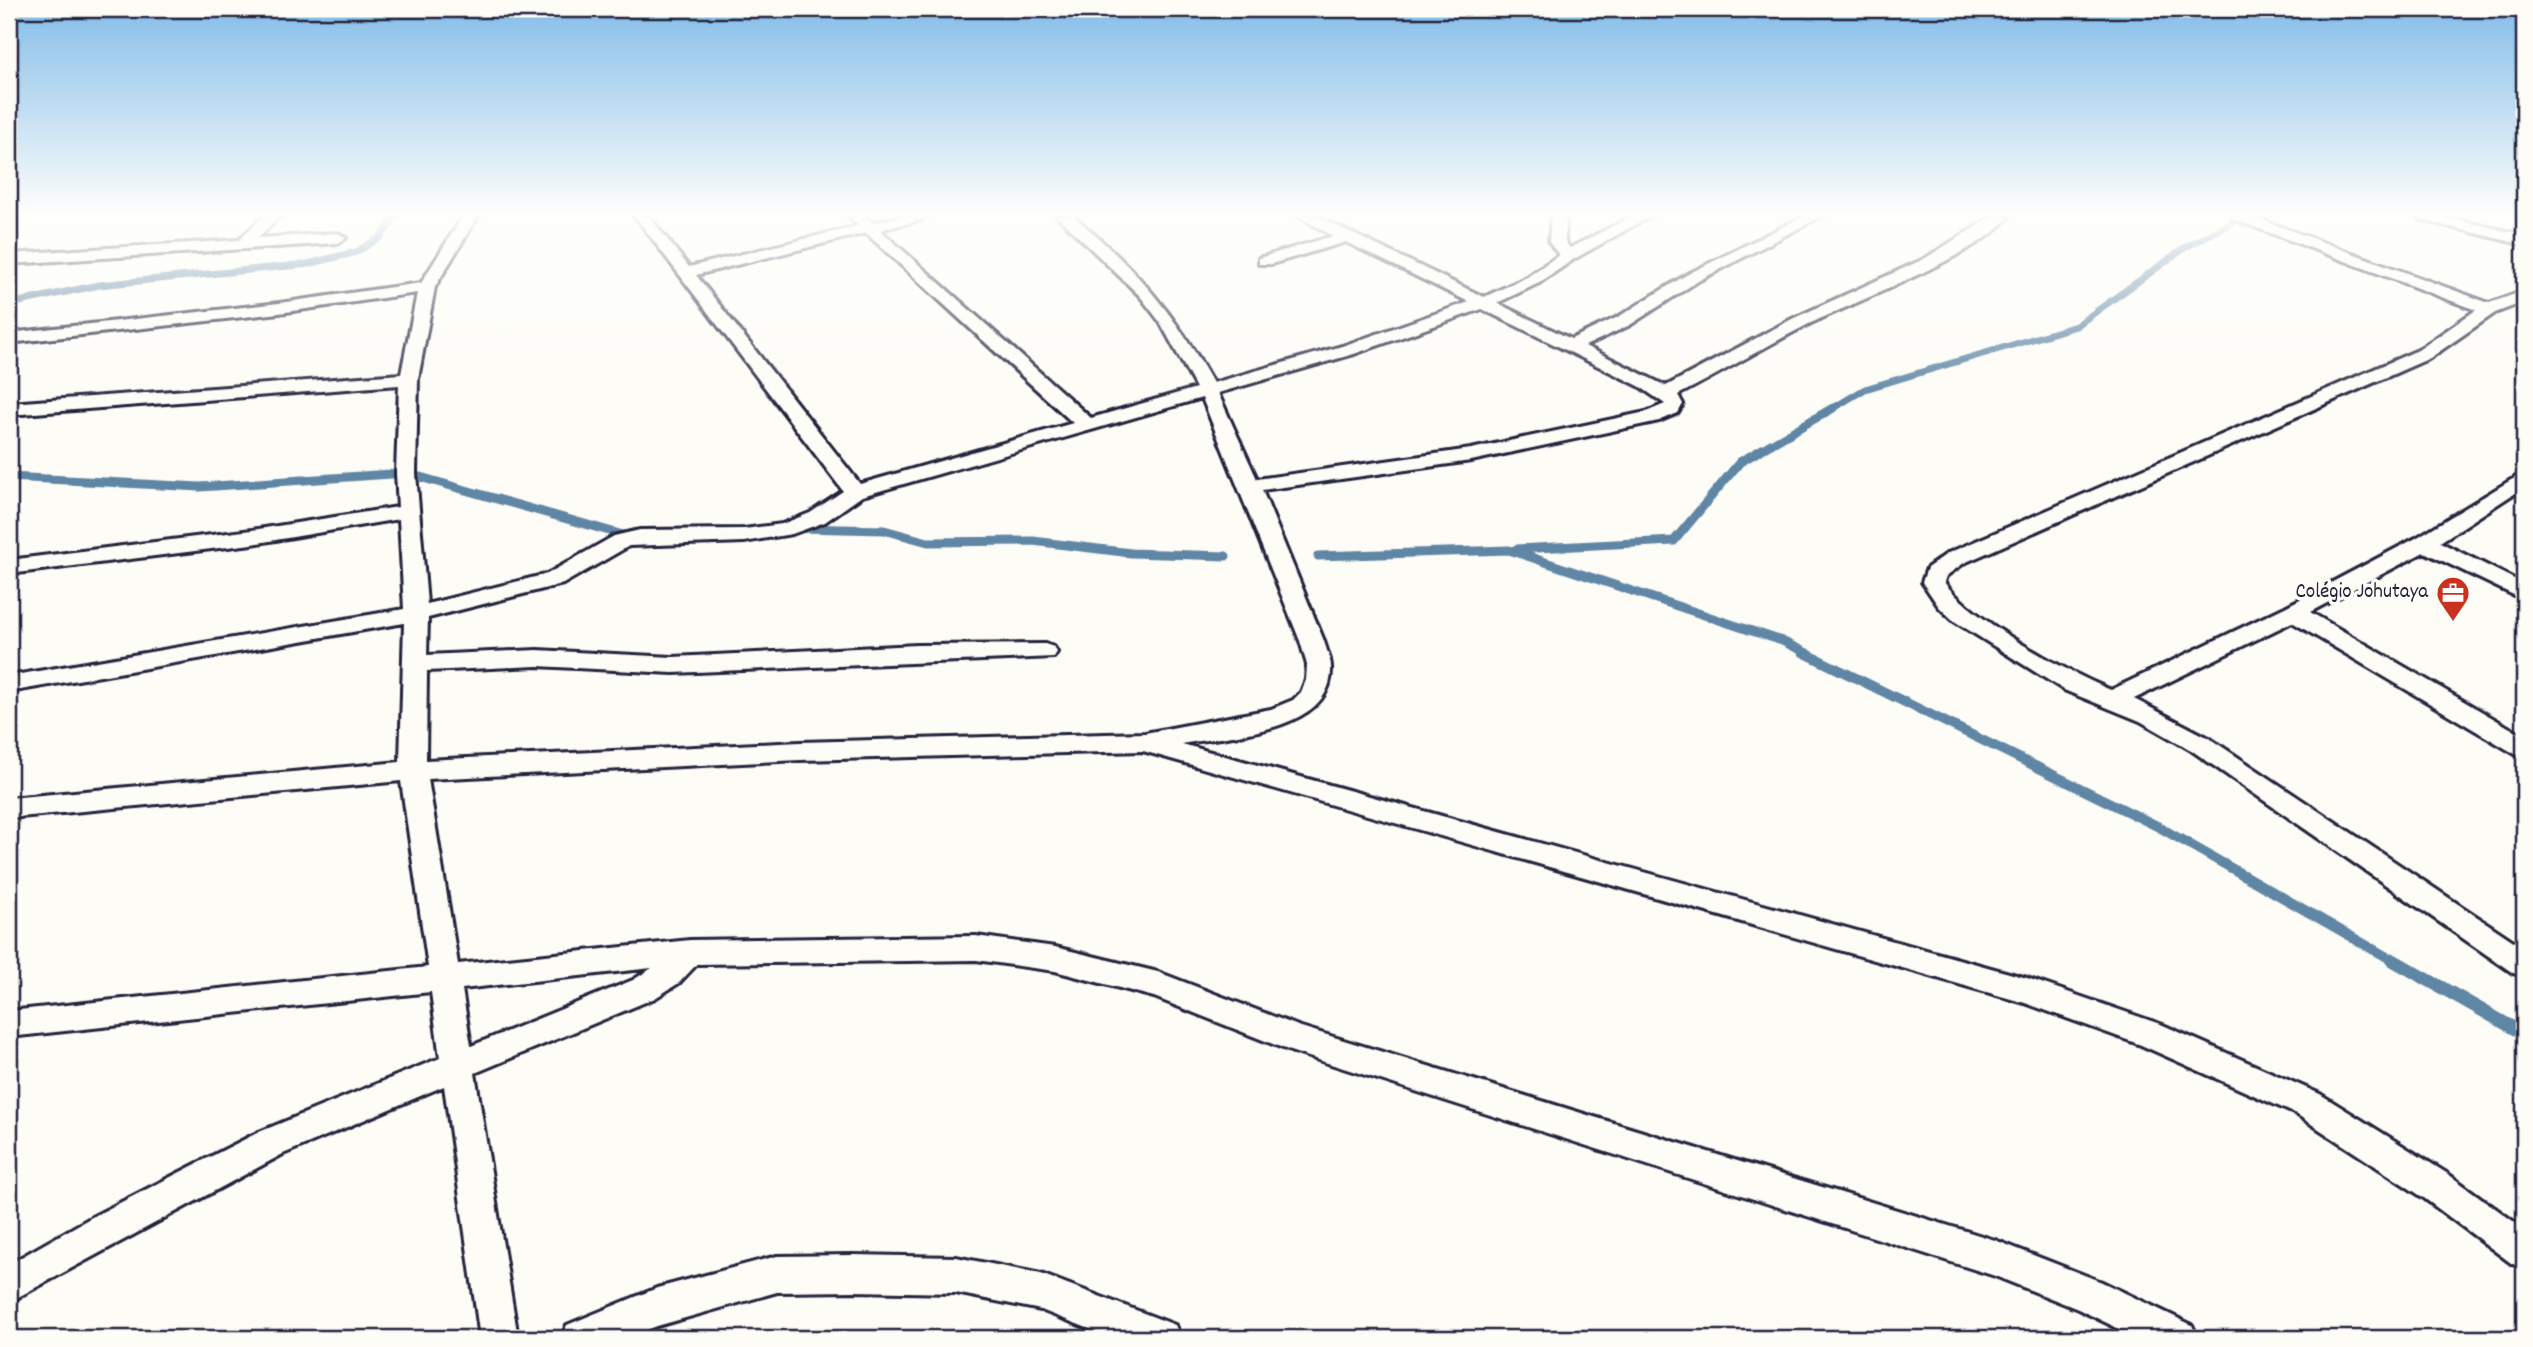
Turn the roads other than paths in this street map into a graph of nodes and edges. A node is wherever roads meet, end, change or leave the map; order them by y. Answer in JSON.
{"nodes":[{"id":1,"x":432,"y":279,"type":"edge"},
{"id":2,"x":692,"y":279,"type":"edge"},
{"id":3,"x":927,"y":279,"type":"edge"},
{"id":4,"x":1131,"y":279,"type":"edge"},
{"id":5,"x":1438,"y":279,"type":"edge"},
{"id":6,"x":1536,"y":279,"type":"edge"},
{"id":7,"x":1691,"y":279,"type":"edge"},
{"id":8,"x":1890,"y":279,"type":"edge"},
{"id":9,"x":2409,"y":279,"type":"edge"},
{"id":10,"x":427,"y":287,"type":"junction"},
{"id":11,"x":2524,"y":296,"type":"edge"},
{"id":12,"x":1486,"y":302,"type":"junction"},
{"id":13,"x":2489,"y":309,"type":"junction"},
{"id":14,"x":9,"y":338,"type":"edge"},
{"id":15,"x":1572,"y":345,"type":"junction"},
{"id":16,"x":409,"y":379,"type":"junction"},
{"id":17,"x":1205,"y":390,"type":"junction"},
{"id":18,"x":1665,"y":394,"type":"junction"},
{"id":19,"x":9,"y":409,"type":"edge"},
{"id":20,"x":1086,"y":424,"type":"junction"},
{"id":21,"x":2524,"y":478,"type":"edge"},
{"id":22,"x":1250,"y":486,"type":"junction"},
{"id":23,"x":855,"y":492,"type":"junction"},
{"id":24,"x":410,"y":511,"type":"junction"},
{"id":25,"x":2424,"y":543,"type":"junction"},
{"id":26,"x":9,"y":567,"type":"edge"},
{"id":27,"x":2524,"y":570,"type":"edge"},
{"id":28,"x":2500,"y":580,"type":"junction"},
{"id":29,"x":2524,"y":593,"type":"edge"},
{"id":30,"x":2293,"y":612,"type":"junction"},
{"id":31,"x":416,"y":614,"type":"junction"},
{"id":32,"x":1045,"y":652,"type":"dead end"},
{"id":33,"x":414,"y":664,"type":"junction"},
{"id":34,"x":9,"y":684,"type":"edge"},
{"id":35,"x":2113,"y":699,"type":"junction"},
{"id":36,"x":1145,"y":742,"type":"junction"},
{"id":37,"x":2524,"y":748,"type":"edge"},
{"id":38,"x":414,"y":770,"type":"junction"},
{"id":39,"x":9,"y":808,"type":"edge"},
{"id":40,"x":690,"y":952,"type":"junction"},
{"id":41,"x":2524,"y":964,"type":"edge"},
{"id":42,"x":446,"y":977,"type":"junction"},
{"id":43,"x":9,"y":1024,"type":"edge"},
{"id":44,"x":458,"y":1064,"type":"junction"},
{"id":45,"x":2524,"y":1251,"type":"edge"},
{"id":46,"x":9,"y":1284,"type":"edge"},
{"id":47,"x":499,"y":1338,"type":"edge"},
{"id":48,"x":580,"y":1338,"type":"edge"},
{"id":49,"x":1163,"y":1338,"type":"edge"},
{"id":50,"x":2179,"y":1338,"type":"edge"}],
"edges":[{"from":1,"to":10,"type":"street"},
{"from":2,"to":23,"type":"street"},
{"from":3,"to":20,"type":"street"},
{"from":4,"to":17,"type":"street"},
{"from":5,"to":12,"type":"street"},
{"from":6,"to":12,"type":"street"},
{"from":7,"to":15,"type":"street"},
{"from":8,"to":18,"type":"street"},
{"from":9,"to":13,"type":"street"},
{"from":10,"to":14,"type":"street"},
{"from":10,"to":16,"type":"street"},
{"from":11,"to":13,"type":"street"},
{"from":12,"to":15,"type":"street"},
{"from":12,"to":17,"type":"street"},
{"from":13,"to":35,"type":"street"},
{"from":15,"to":18,"type":"street"},
{"from":16,"to":19,"type":"street"},
{"from":16,"to":24,"type":"street"},
{"from":17,"to":20,"type":"street"},
{"from":17,"to":22,"type":"street"},
{"from":18,"to":22,"type":"street"},
{"from":20,"to":23,"type":"street"},
{"from":21,"to":25,"type":"street"},
{"from":22,"to":36,"type":"street"},
{"from":23,"to":31,"type":"street"},
{"from":24,"to":26,"type":"street"},
{"from":24,"to":31,"type":"street"},
{"from":25,"to":28,"type":"street"},
{"from":25,"to":30,"type":"street"},
{"from":27,"to":28,"type":"street"},
{"from":28,"to":29,"type":"street"},
{"from":30,"to":35,"type":"street"},
{"from":30,"to":37,"type":"street"},
{"from":31,"to":33,"type":"street"},
{"from":31,"to":34,"type":"street"},
{"from":32,"to":33,"type":"street"},
{"from":33,"to":38,"type":"street"},
{"from":35,"to":41,"type":"street"},
{"from":36,"to":38,"type":"street"},
{"from":36,"to":45,"type":"street"},
{"from":38,"to":39,"type":"street"},
{"from":38,"to":42,"type":"street"},
{"from":40,"to":42,"type":"street"},
{"from":40,"to":44,"type":"street"},
{"from":40,"to":50,"type":"street"},
{"from":42,"to":43,"type":"street"},
{"from":42,"to":44,"type":"street"},
{"from":44,"to":46,"type":"street"},
{"from":44,"to":47,"type":"street"},
{"from":48,"to":49,"type":"street"}]}
